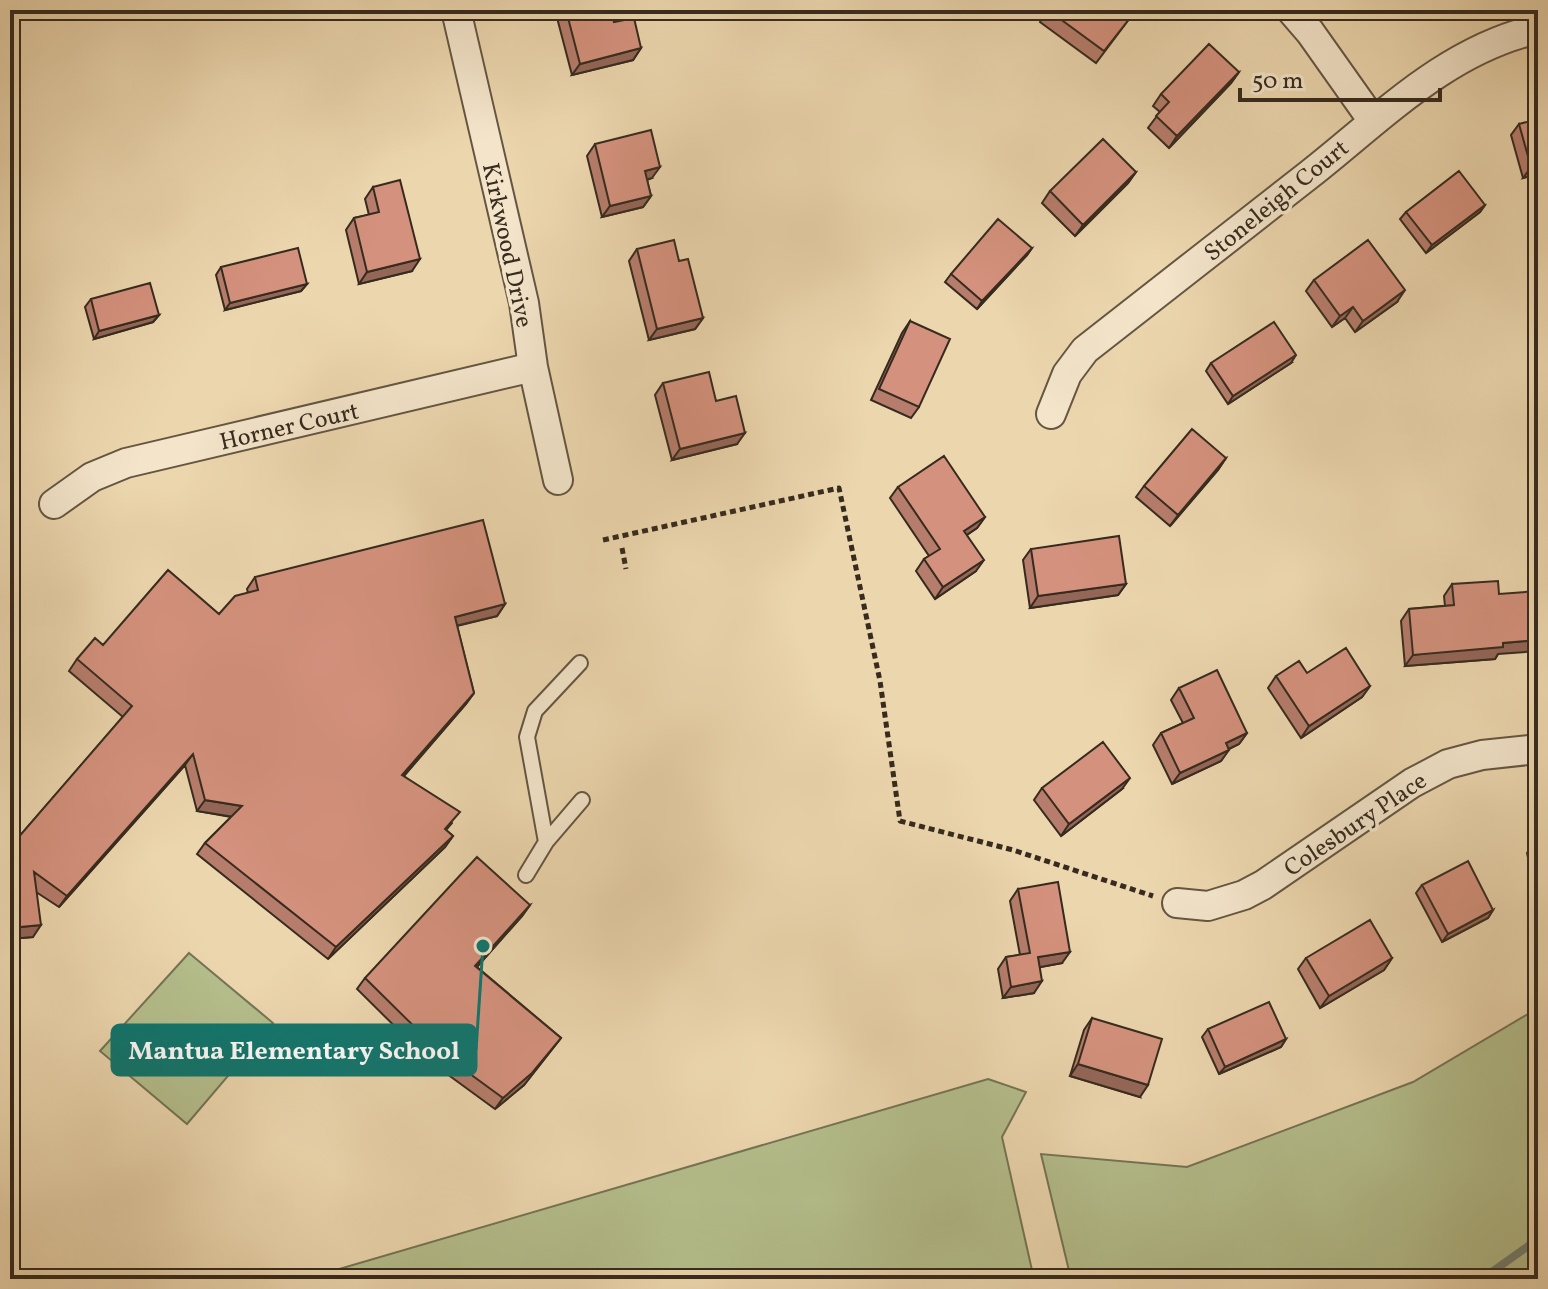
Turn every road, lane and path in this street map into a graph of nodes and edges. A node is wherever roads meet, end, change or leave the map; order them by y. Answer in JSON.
{"nodes":[{"id":1,"x":456,"y":10,"type":"edge"},
{"id":2,"x":1291,"y":10,"type":"edge"},
{"id":3,"x":1538,"y":29,"type":"edge"},
{"id":4,"x":1373,"y":121,"type":"junction"},
{"id":5,"x":533,"y":367,"type":"junction"},
{"id":6,"x":1051,"y":414,"type":"dead end"},
{"id":7,"x":558,"y":480,"type":"dead end"},
{"id":8,"x":54,"y":504,"type":"dead end"},
{"id":9,"x":603,"y":540,"type":"dead end"},
{"id":10,"x":622,"y":548,"type":"dead end"},
{"id":11,"x":626,"y":569,"type":"dead end"},
{"id":12,"x":580,"y":663,"type":"dead end"},
{"id":13,"x":1538,"y":749,"type":"edge"},
{"id":14,"x":582,"y":800,"type":"dead end"},
{"id":15,"x":546,"y":842,"type":"junction"},
{"id":16,"x":526,"y":875,"type":"dead end"},
{"id":17,"x":1177,"y":903,"type":"joint"},
{"id":18,"x":432,"y":1063,"type":"edge"},
{"id":19,"x":442,"y":1072,"type":"edge"}],
"edges":[{"from":1,"to":5,"type":"street","name":"Kirkwood Drive"},
{"from":2,"to":4,"type":"street"},
{"from":3,"to":4,"type":"street","name":"Stoneleigh Court"},
{"from":4,"to":6,"type":"street","name":"Stoneleigh Court"},
{"from":5,"to":7,"type":"street","name":"Kirkwood Drive"},
{"from":5,"to":8,"type":"street","name":"Horner Court"},
{"from":9,"to":17,"type":"path"},
{"from":10,"to":11,"type":"path"},
{"from":12,"to":15,"type":"lane"},
{"from":13,"to":17,"type":"street","name":"Colesbury Place"},
{"from":14,"to":15,"type":"lane"},
{"from":15,"to":16,"type":"lane"},
{"from":18,"to":19,"type":"path"}]}
